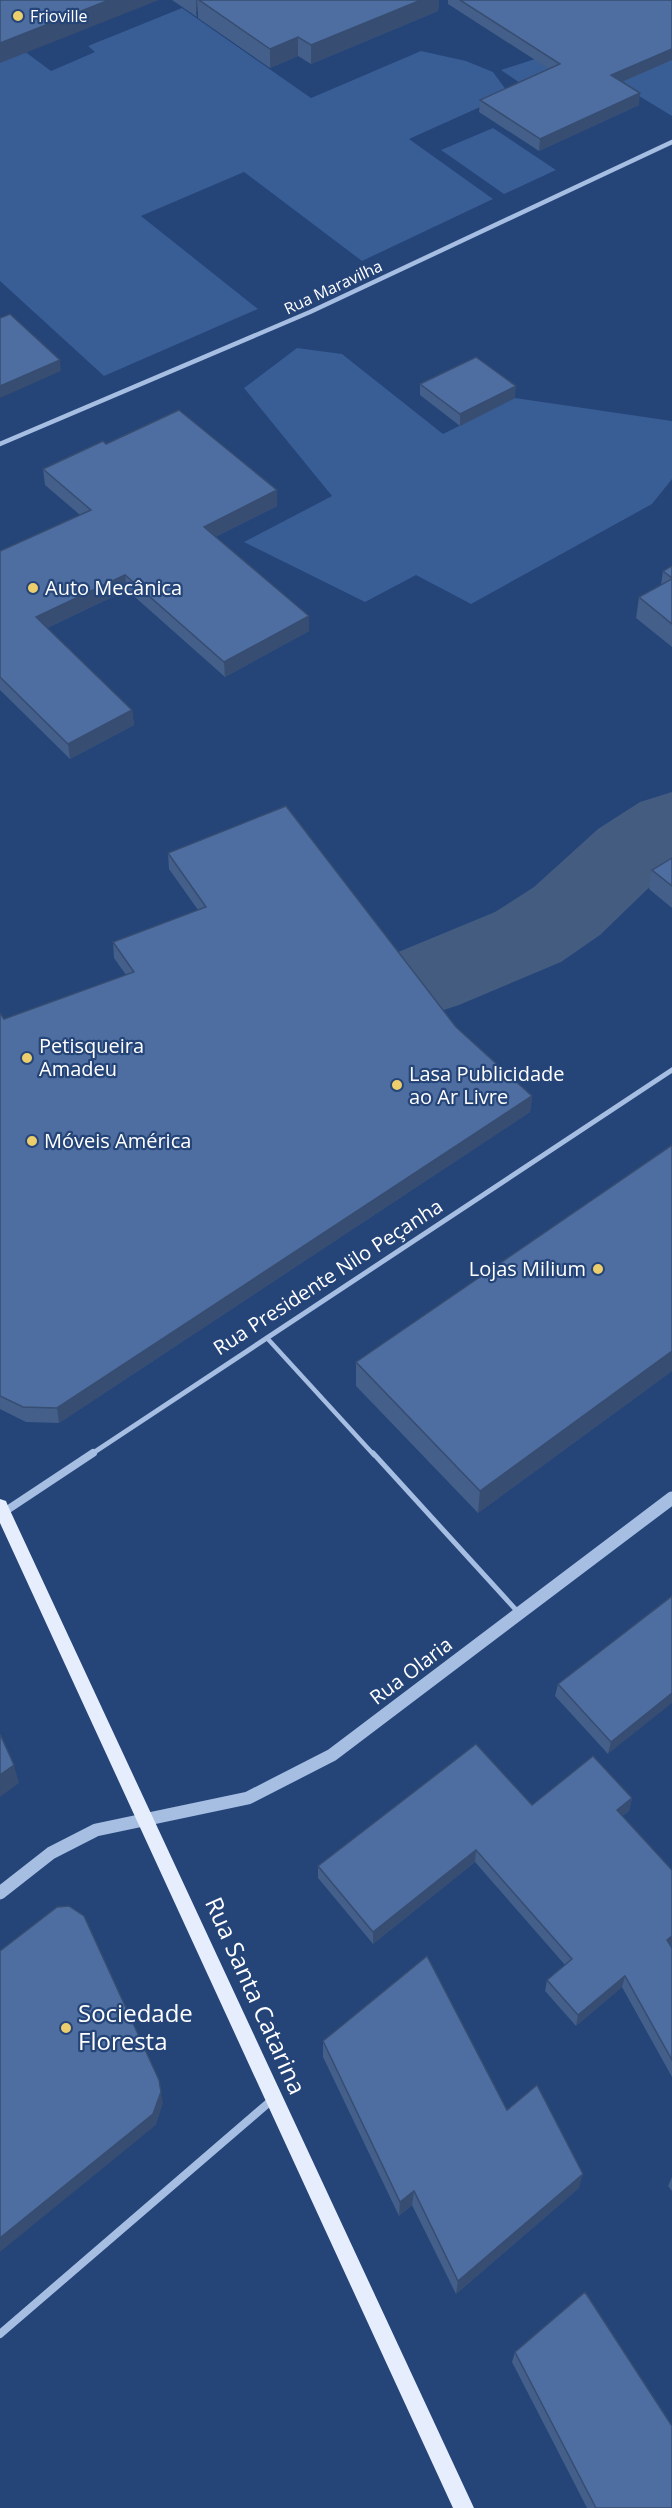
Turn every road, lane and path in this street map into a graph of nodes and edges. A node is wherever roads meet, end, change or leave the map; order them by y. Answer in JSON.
{"nodes":[{"id":1,"x":672,"y":142,"type":"edge"},
{"id":2,"x":0,"y":444,"type":"edge"},
{"id":3,"x":672,"y":1070,"type":"edge"},
{"id":4,"x":267,"y":1338,"type":"junction"},
{"id":5,"x":672,"y":1498,"type":"edge"},
{"id":6,"x":2,"y":1509,"type":"edge"},
{"id":7,"x":519,"y":1613,"type":"junction"},
{"id":8,"x":146,"y":1820,"type":"junction"},
{"id":9,"x":0,"y":1893,"type":"edge"},
{"id":10,"x":274,"y":2099,"type":"junction"},
{"id":11,"x":0,"y":2334,"type":"edge"},
{"id":12,"x":464,"y":2508,"type":"edge"}],
"edges":[{"from":1,"to":2,"type":"street","name":"Rua Maravilha"},
{"from":3,"to":4,"type":"street","name":"Rua Presidente Nilo Peçanha"},
{"from":4,"to":6,"type":"street","name":"Rua Presidente Nilo Peçanha"},
{"from":4,"to":7,"type":"lane"},
{"from":5,"to":7,"type":"street","name":"Rua Olaria"},
{"from":6,"to":8,"type":"main road","name":"Rua Santa Catarina"},
{"from":7,"to":8,"type":"street","name":"Rua Olaria"},
{"from":8,"to":9,"type":"street","name":"Rua Olaria"},
{"from":8,"to":10,"type":"main road","name":"Rua Santa Catarina"},
{"from":10,"to":11,"type":"street"},
{"from":10,"to":12,"type":"main road","name":"Rua Santa Catarina"}]}
